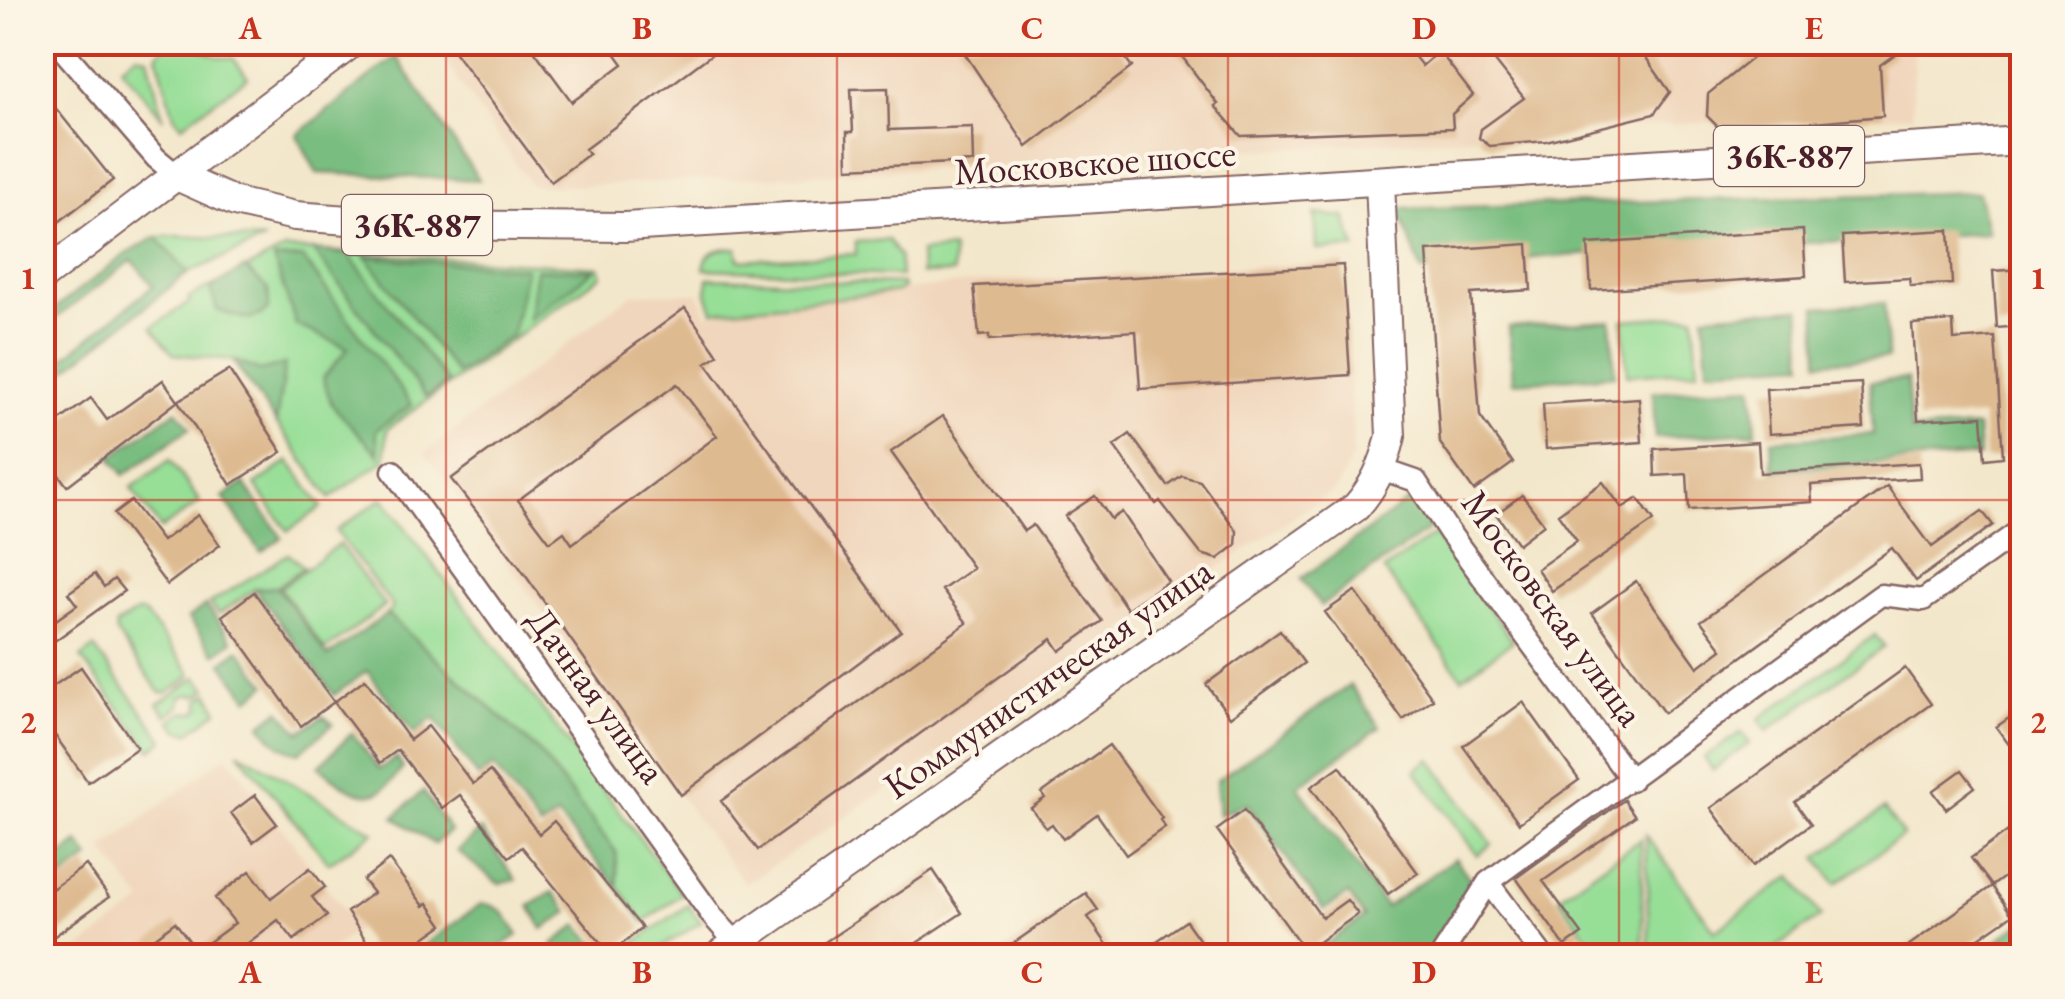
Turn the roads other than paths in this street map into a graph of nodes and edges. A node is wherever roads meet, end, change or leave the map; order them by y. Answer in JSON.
{"nodes":[{"id":1,"x":56,"y":42,"type":"edge"},
{"id":2,"x":352,"y":42,"type":"edge"},
{"id":3,"x":2022,"y":142,"type":"edge"},
{"id":4,"x":179,"y":177,"type":"junction"},
{"id":5,"x":1380,"y":181,"type":"junction"},
{"id":6,"x":42,"y":278,"type":"edge"},
{"id":7,"x":1381,"y":468,"type":"junction"},
{"id":8,"x":392,"y":471,"type":"dead end"},
{"id":9,"x":2022,"y":528,"type":"edge"},
{"id":10,"x":1631,"y":780,"type":"junction"},
{"id":11,"x":1488,"y":882,"type":"junction"},
{"id":12,"x":735,"y":952,"type":"edge"},
{"id":13,"x":1441,"y":956,"type":"edge"},
{"id":14,"x":1542,"y":956,"type":"edge"}],
"edges":[{"from":1,"to":4,"type":"street"},
{"from":2,"to":4,"type":"main road"},
{"from":3,"to":5,"type":"main road","name":"Московское шоссе","number":"36К-887"},
{"from":4,"to":5,"type":"main road","name":"Московское шоссе","number":"36К-887"},
{"from":4,"to":6,"type":"main road"},
{"from":5,"to":7,"type":"main road","name":"Коммунистическая улица"},
{"from":7,"to":10,"type":"street","name":"Московская улица"},
{"from":7,"to":12,"type":"main road","name":"Коммунистическая улица"},
{"from":8,"to":12,"type":"street","name":"Дачная улица"},
{"from":9,"to":10,"type":"street"},
{"from":10,"to":11,"type":"street"},
{"from":11,"to":13,"type":"street"},
{"from":11,"to":14,"type":"street"}]}
